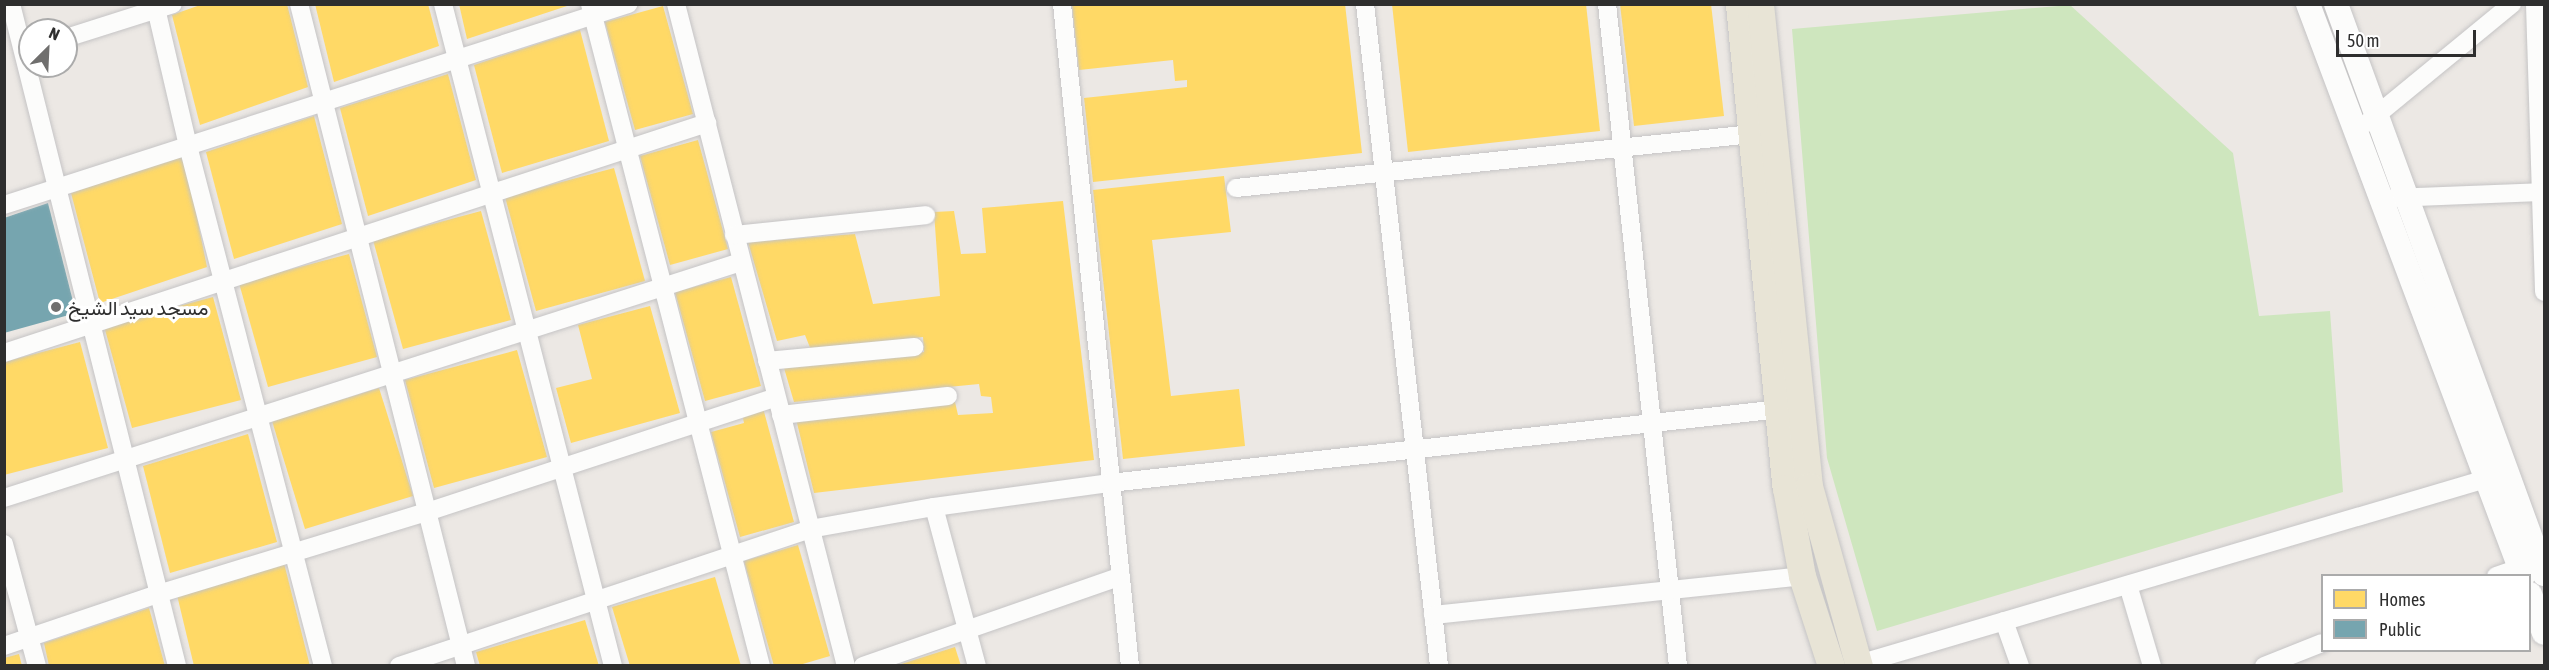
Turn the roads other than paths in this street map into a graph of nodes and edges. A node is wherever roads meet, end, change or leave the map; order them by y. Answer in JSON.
{"nodes":[{"id":1,"x":11,"y":4,"type":"edge"},
{"id":2,"x":299,"y":4,"type":"edge"},
{"id":3,"x":443,"y":4,"type":"edge"},
{"id":4,"x":628,"y":4,"type":"edge"},
{"id":5,"x":676,"y":4,"type":"edge"},
{"id":6,"x":1062,"y":4,"type":"edge"},
{"id":7,"x":1365,"y":4,"type":"edge"},
{"id":8,"x":1607,"y":4,"type":"edge"},
{"id":9,"x":1739,"y":4,"type":"edge"},
{"id":10,"x":1760,"y":4,"type":"edge"},
{"id":11,"x":2308,"y":4,"type":"edge"},
{"id":12,"x":2336,"y":4,"type":"edge"},
{"id":13,"x":2512,"y":4,"type":"edge"},
{"id":14,"x":2535,"y":4,"type":"edge"},
{"id":15,"x":162,"y":6,"type":"edge"},
{"id":16,"x":591,"y":10,"type":"edge"},
{"id":17,"x":78,"y":34,"type":"edge"},
{"id":18,"x":18,"y":47,"type":"edge"},
{"id":19,"x":457,"y":58,"type":"junction"},
{"id":20,"x":26,"y":78,"type":"edge"},
{"id":21,"x":323,"y":100,"type":"junction"},
{"id":22,"x":2377,"y":118,"type":"junction"},
{"id":23,"x":707,"y":123,"type":"junction"},
{"id":24,"x":2355,"y":129,"type":"junction"},
{"id":25,"x":1752,"y":134,"type":"junction"},
{"id":26,"x":188,"y":146,"type":"junction"},
{"id":27,"x":1623,"y":147,"type":"junction"},
{"id":28,"x":627,"y":150,"type":"junction"},
{"id":29,"x":1383,"y":176,"type":"junction"},
{"id":30,"x":56,"y":188,"type":"junction"},
{"id":31,"x":1236,"y":188,"type":"dead end"},
{"id":32,"x":2543,"y":192,"type":"edge"},
{"id":33,"x":491,"y":194,"type":"junction"},
{"id":34,"x":2405,"y":195,"type":"junction"},
{"id":35,"x":2382,"y":201,"type":"junction"},
{"id":36,"x":4,"y":205,"type":"edge"},
{"id":37,"x":926,"y":215,"type":"dead end"},
{"id":38,"x":734,"y":235,"type":"junction"},
{"id":39,"x":357,"y":238,"type":"junction"},
{"id":40,"x":741,"y":262,"type":"junction"},
{"id":41,"x":224,"y":281,"type":"junction"},
{"id":42,"x":661,"y":285,"type":"junction"},
{"id":43,"x":2544,"y":292,"type":"edge"},
{"id":44,"x":89,"y":325,"type":"junction"},
{"id":45,"x":526,"y":329,"type":"junction"},
{"id":46,"x":914,"y":347,"type":"dead end"},
{"id":47,"x":4,"y":353,"type":"edge"},
{"id":48,"x":767,"y":361,"type":"junction"},
{"id":49,"x":392,"y":373,"type":"junction"},
{"id":50,"x":948,"y":396,"type":"dead end"},
{"id":51,"x":778,"y":406,"type":"junction"},
{"id":52,"x":1790,"y":408,"type":"junction"},
{"id":53,"x":257,"y":416,"type":"junction"},
{"id":54,"x":696,"y":423,"type":"junction"},
{"id":55,"x":1654,"y":423,"type":"junction"},
{"id":56,"x":1413,"y":452,"type":"junction"},
{"id":57,"x":124,"y":460,"type":"junction"},
{"id":58,"x":561,"y":468,"type":"junction"},
{"id":59,"x":2486,"y":479,"type":"junction"},
{"id":60,"x":1110,"y":483,"type":"junction"},
{"id":61,"x":4,"y":498,"type":"edge"},
{"id":62,"x":934,"y":507,"type":"junction"},
{"id":63,"x":427,"y":512,"type":"junction"},
{"id":64,"x":810,"y":529,"type":"junction"},
{"id":65,"x":4,"y":544,"type":"edge"},
{"id":66,"x":291,"y":553,"type":"junction"},
{"id":67,"x":732,"y":557,"type":"junction"},
{"id":68,"x":2534,"y":565,"type":"edge"},
{"id":69,"x":2503,"y":574,"type":"edge"},
{"id":70,"x":1121,"y":576,"type":"junction"},
{"id":71,"x":1802,"y":576,"type":"junction"},
{"id":72,"x":2128,"y":585,"type":"junction"},
{"id":73,"x":1671,"y":591,"type":"junction"},
{"id":74,"x":158,"y":594,"type":"junction"},
{"id":75,"x":2531,"y":599,"type":"edge"},
{"id":76,"x":596,"y":600,"type":"junction"},
{"id":77,"x":1433,"y":615,"type":"junction"},
{"id":78,"x":2004,"y":621,"type":"junction"},
{"id":79,"x":967,"y":630,"type":"junction"},
{"id":80,"x":2544,"y":633,"type":"edge"},
{"id":81,"x":30,"y":638,"type":"junction"},
{"id":82,"x":2321,"y":643,"type":"edge"},
{"id":83,"x":461,"y":645,"type":"junction"},
{"id":84,"x":4,"y":646,"type":"edge"},
{"id":85,"x":1859,"y":665,"type":"edge"},
{"id":86,"x":37,"y":666,"type":"edge"},
{"id":87,"x":177,"y":666,"type":"edge"},
{"id":88,"x":323,"y":666,"type":"edge"},
{"id":89,"x":399,"y":666,"type":"edge"},
{"id":90,"x":466,"y":666,"type":"edge"},
{"id":91,"x":613,"y":666,"type":"edge"},
{"id":92,"x":761,"y":666,"type":"edge"},
{"id":93,"x":846,"y":666,"type":"edge"},
{"id":94,"x":863,"y":666,"type":"edge"},
{"id":95,"x":977,"y":666,"type":"edge"},
{"id":96,"x":1131,"y":666,"type":"edge"},
{"id":97,"x":1439,"y":666,"type":"edge"},
{"id":98,"x":1678,"y":666,"type":"edge"},
{"id":99,"x":1831,"y":666,"type":"edge"},
{"id":100,"x":2020,"y":666,"type":"edge"},
{"id":101,"x":2152,"y":666,"type":"edge"},
{"id":102,"x":2264,"y":666,"type":"edge"}],
"edges":[{"from":1,"to":18,"type":"street"},
{"from":2,"to":21,"type":"street"},
{"from":3,"to":19,"type":"street"},
{"from":4,"to":16,"type":"street"},
{"from":5,"to":23,"type":"street"},
{"from":6,"to":60,"type":"street"},
{"from":7,"to":29,"type":"street"},
{"from":8,"to":27,"type":"street"},
{"from":9,"to":25,"type":"main road"},
{"from":10,"to":52,"type":"main road"},
{"from":11,"to":24,"type":"main road"},
{"from":12,"to":22,"type":"main road"},
{"from":13,"to":22,"type":"street"},
{"from":14,"to":32,"type":"street"},
{"from":15,"to":17,"type":"street"},
{"from":15,"to":26,"type":"street"},
{"from":16,"to":19,"type":"street"},
{"from":16,"to":28,"type":"street"},
{"from":19,"to":21,"type":"street"},
{"from":19,"to":33,"type":"street"},
{"from":20,"to":30,"type":"street"},
{"from":21,"to":26,"type":"street"},
{"from":21,"to":39,"type":"street"},
{"from":22,"to":24,"type":"street"},
{"from":22,"to":34,"type":"main road"},
{"from":23,"to":28,"type":"street"},
{"from":23,"to":38,"type":"street"},
{"from":24,"to":35,"type":"main road"},
{"from":25,"to":27,"type":"street"},
{"from":25,"to":52,"type":"main road"},
{"from":26,"to":30,"type":"street"},
{"from":26,"to":41,"type":"street"},
{"from":27,"to":29,"type":"street"},
{"from":27,"to":55,"type":"street"},
{"from":28,"to":33,"type":"street"},
{"from":28,"to":42,"type":"street"},
{"from":29,"to":31,"type":"street"},
{"from":29,"to":56,"type":"street"},
{"from":30,"to":36,"type":"street"},
{"from":30,"to":44,"type":"street"},
{"from":32,"to":34,"type":"street"},
{"from":32,"to":43,"type":"street"},
{"from":33,"to":39,"type":"street"},
{"from":33,"to":45,"type":"street"},
{"from":34,"to":35,"type":"street"},
{"from":34,"to":68,"type":"main road"},
{"from":35,"to":59,"type":"main road"},
{"from":37,"to":38,"type":"street"},
{"from":38,"to":40,"type":"street"},
{"from":39,"to":41,"type":"street"},
{"from":39,"to":49,"type":"street"},
{"from":40,"to":42,"type":"street"},
{"from":40,"to":48,"type":"street"},
{"from":41,"to":44,"type":"street"},
{"from":41,"to":53,"type":"street"},
{"from":42,"to":45,"type":"street"},
{"from":42,"to":54,"type":"street"},
{"from":44,"to":47,"type":"street"},
{"from":44,"to":57,"type":"street"},
{"from":45,"to":49,"type":"street"},
{"from":45,"to":58,"type":"street"},
{"from":46,"to":48,"type":"street"},
{"from":48,"to":51,"type":"street"},
{"from":49,"to":53,"type":"street"},
{"from":49,"to":63,"type":"street"},
{"from":50,"to":51,"type":"street"},
{"from":51,"to":54,"type":"street"},
{"from":51,"to":64,"type":"street"},
{"from":52,"to":55,"type":"street"},
{"from":52,"to":71,"type":"main road"},
{"from":52,"to":85,"type":"main road"},
{"from":53,"to":57,"type":"street"},
{"from":53,"to":66,"type":"street"},
{"from":54,"to":58,"type":"street"},
{"from":54,"to":67,"type":"street"},
{"from":55,"to":56,"type":"street"},
{"from":55,"to":73,"type":"street"},
{"from":56,"to":60,"type":"street"},
{"from":56,"to":77,"type":"street"},
{"from":57,"to":61,"type":"street"},
{"from":57,"to":74,"type":"street"},
{"from":58,"to":63,"type":"street"},
{"from":58,"to":76,"type":"street"},
{"from":59,"to":68,"type":"main road"},
{"from":59,"to":72,"type":"street"},
{"from":60,"to":62,"type":"street"},
{"from":60,"to":70,"type":"street"},
{"from":62,"to":64,"type":"street"},
{"from":62,"to":79,"type":"street"},
{"from":63,"to":66,"type":"street"},
{"from":63,"to":83,"type":"street"},
{"from":64,"to":67,"type":"street"},
{"from":64,"to":93,"type":"street"},
{"from":65,"to":81,"type":"street"},
{"from":66,"to":74,"type":"street"},
{"from":66,"to":88,"type":"street"},
{"from":67,"to":76,"type":"street"},
{"from":67,"to":92,"type":"street"},
{"from":68,"to":69,"type":"street"},
{"from":70,"to":79,"type":"street"},
{"from":70,"to":96,"type":"street"},
{"from":71,"to":73,"type":"street"},
{"from":71,"to":99,"type":"main road"},
{"from":72,"to":78,"type":"street"},
{"from":72,"to":101,"type":"street"},
{"from":73,"to":77,"type":"street"},
{"from":73,"to":98,"type":"street"},
{"from":74,"to":81,"type":"street"},
{"from":74,"to":87,"type":"street"},
{"from":75,"to":80,"type":"main road"},
{"from":76,"to":83,"type":"street"},
{"from":76,"to":91,"type":"street"},
{"from":77,"to":97,"type":"street"},
{"from":78,"to":85,"type":"street"},
{"from":78,"to":100,"type":"street"},
{"from":79,"to":94,"type":"street"},
{"from":79,"to":95,"type":"street"},
{"from":81,"to":84,"type":"street"},
{"from":81,"to":86,"type":"street"},
{"from":82,"to":102,"type":"street"},
{"from":83,"to":89,"type":"street"},
{"from":83,"to":90,"type":"street"}]}
